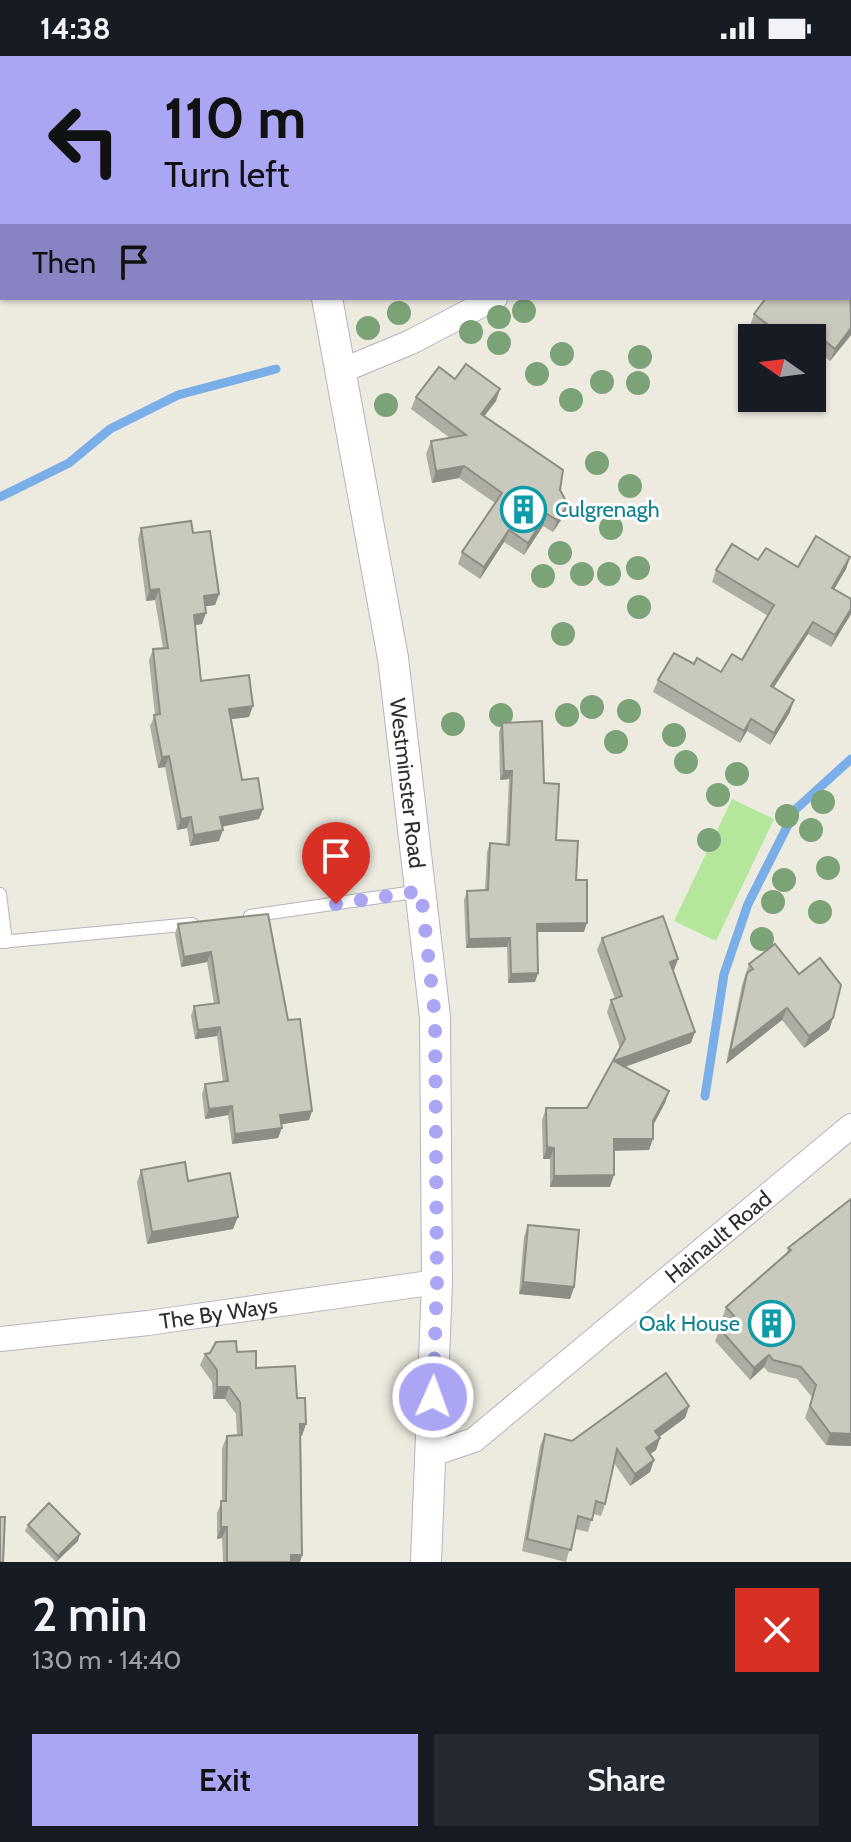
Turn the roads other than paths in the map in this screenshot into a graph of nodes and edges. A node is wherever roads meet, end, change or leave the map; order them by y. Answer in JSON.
{"nodes":[{"id":1,"x":327,"y":300,"type":"edge"},
{"id":2,"x":491,"y":300,"type":"edge"},
{"id":3,"x":341,"y":371,"type":"junction"},
{"id":4,"x":421,"y":891,"type":"junction"},
{"id":5,"x":0,"y":894,"type":"edge"},
{"id":6,"x":238,"y":918,"type":"edge"},
{"id":7,"x":209,"y":922,"type":"edge"},
{"id":8,"x":3,"y":942,"type":"edge"},
{"id":9,"x":851,"y":1126,"type":"edge"},
{"id":10,"x":437,"y":1282,"type":"junction"},
{"id":11,"x":0,"y":1339,"type":"edge"},
{"id":12,"x":430,"y":1455,"type":"junction"},
{"id":13,"x":426,"y":1562,"type":"edge"}],
"edges":[{"from":1,"to":3,"type":"street","name":"Westminster Road"},
{"from":2,"to":3,"type":"street"},
{"from":3,"to":4,"type":"street","name":"Westminster Road"},
{"from":4,"to":6,"type":"lane"},
{"from":4,"to":10,"type":"street","name":"Westminster Road"},
{"from":5,"to":8,"type":"lane"},
{"from":7,"to":8,"type":"lane"},
{"from":9,"to":12,"type":"street","name":"Hainault Road"},
{"from":10,"to":11,"type":"street","name":"The By Ways"},
{"from":10,"to":12,"type":"street","name":"Westminster Road"},
{"from":12,"to":13,"type":"street","name":"Westminster Road"}]}
